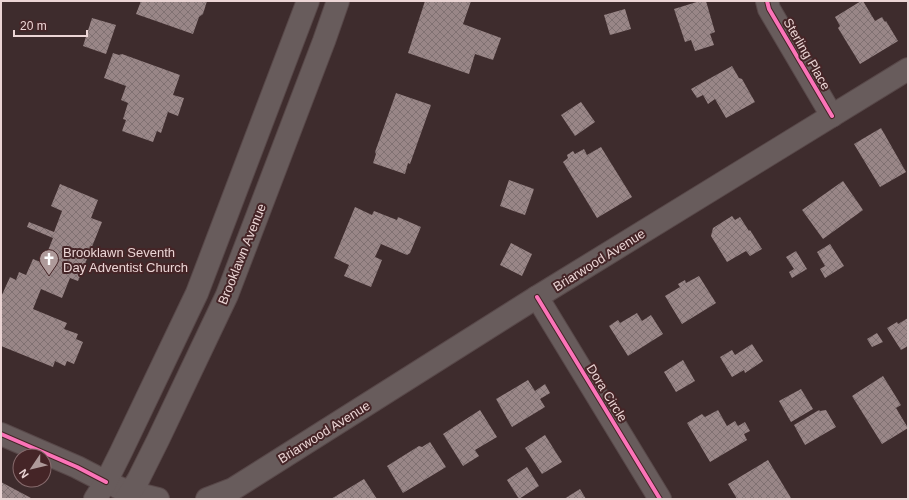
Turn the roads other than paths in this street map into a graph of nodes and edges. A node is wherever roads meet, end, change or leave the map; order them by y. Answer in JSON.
{"nodes":[{"id":1,"x":308,"y":1,"type":"edge"},
{"id":2,"x":338,"y":1,"type":"edge"},
{"id":3,"x":767,"y":1,"type":"edge"},
{"id":4,"x":908,"y":70,"type":"edge"},
{"id":5,"x":832,"y":116,"type":"junction"},
{"id":6,"x":537,"y":297,"type":"junction"},
{"id":7,"x":1,"y":434,"type":"edge"},
{"id":8,"x":100,"y":491,"type":"edge"},
{"id":9,"x":128,"y":496,"type":"edge"},
{"id":10,"x":158,"y":499,"type":"edge"},
{"id":11,"x":207,"y":499,"type":"edge"},
{"id":12,"x":660,"y":499,"type":"edge"}],
"edges":[{"from":1,"to":8,"type":"main road"},
{"from":2,"to":9,"type":"main road","name":"Brooklawn Avenue"},
{"from":3,"to":5,"type":"main road","name":"Sterling Place"},
{"from":4,"to":5,"type":"main road","name":"Briarwood Avenue"},
{"from":5,"to":6,"type":"main road","name":"Briarwood Avenue"},
{"from":6,"to":11,"type":"main road","name":"Briarwood Avenue"},
{"from":6,"to":12,"type":"main road","name":"Dora Circle"},
{"from":7,"to":8,"type":"main road"},
{"from":8,"to":9,"type":"main road"},
{"from":9,"to":10,"type":"main road"}]}
